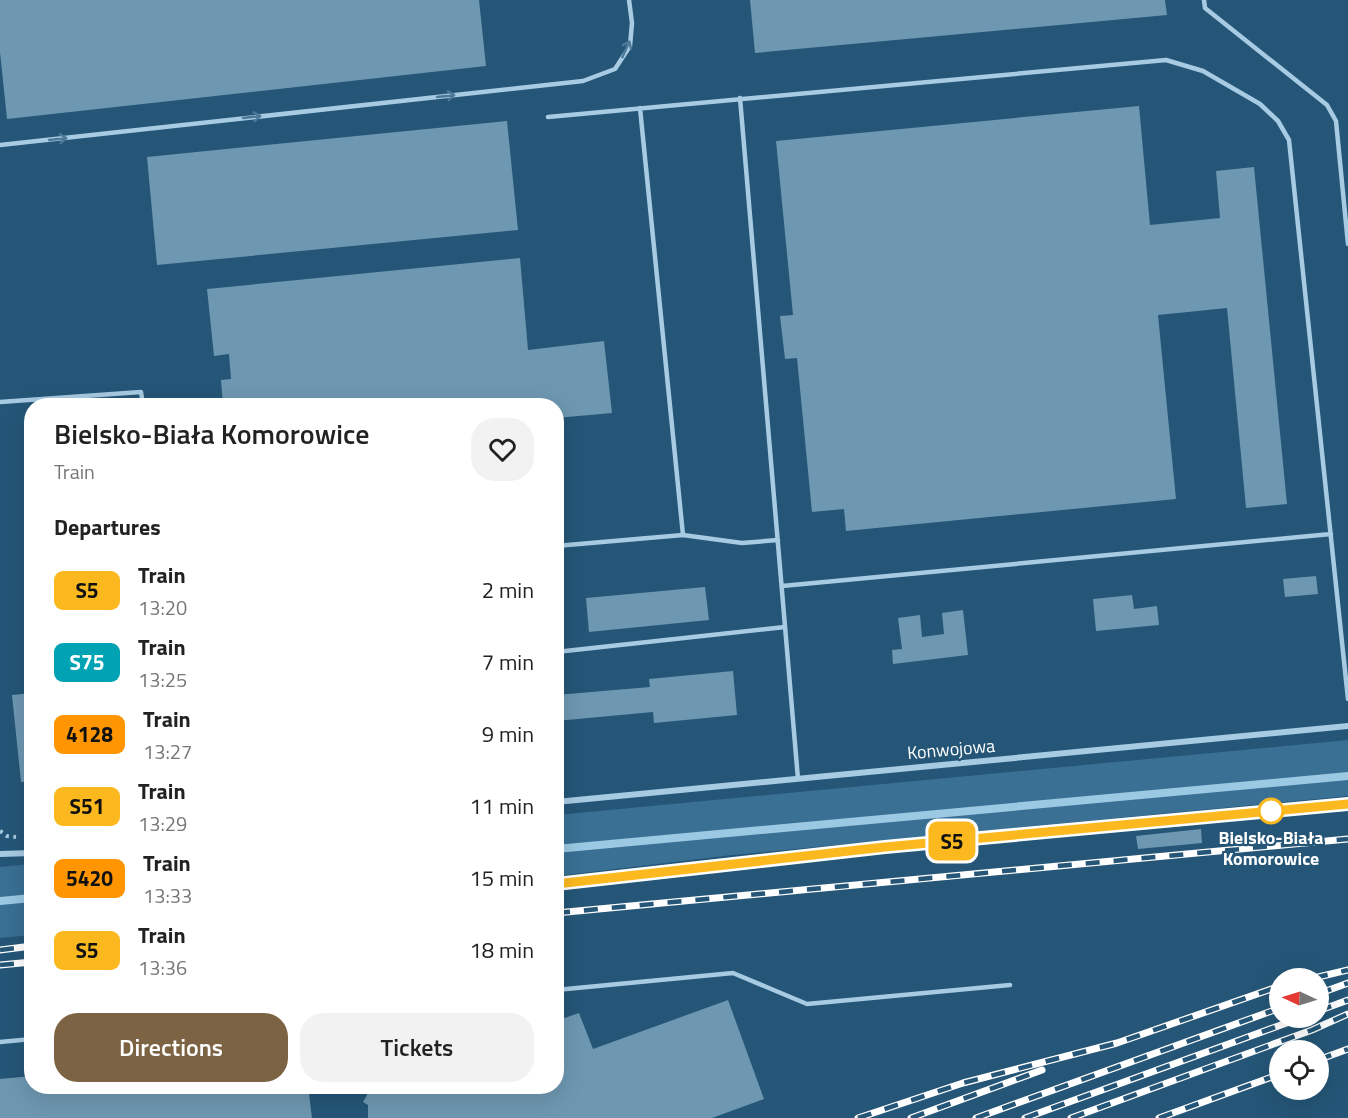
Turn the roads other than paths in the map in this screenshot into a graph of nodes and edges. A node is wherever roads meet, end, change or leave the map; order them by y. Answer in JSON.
{"nodes":[{"id":1,"x":629,"y":0,"type":"edge"},
{"id":2,"x":1204,"y":0,"type":"edge"},
{"id":3,"x":740,"y":98,"type":"junction"},
{"id":4,"x":640,"y":108,"type":"junction"},
{"id":5,"x":548,"y":117,"type":"dead end"},
{"id":6,"x":0,"y":145,"type":"edge"},
{"id":7,"x":1348,"y":244,"type":"edge"},
{"id":8,"x":56,"y":398,"type":"edge"},
{"id":9,"x":142,"y":398,"type":"edge"},
{"id":10,"x":24,"y":400,"type":"edge"},
{"id":11,"x":0,"y":402,"type":"edge"},
{"id":12,"x":1331,"y":534,"type":"junction"},
{"id":13,"x":683,"y":536,"type":"junction"},
{"id":14,"x":778,"y":540,"type":"junction"},
{"id":15,"x":564,"y":545,"type":"edge"},
{"id":16,"x":782,"y":586,"type":"junction"},
{"id":17,"x":785,"y":627,"type":"junction"},
{"id":18,"x":564,"y":651,"type":"edge"},
{"id":19,"x":1348,"y":699,"type":"edge"},
{"id":20,"x":1348,"y":726,"type":"edge"},
{"id":21,"x":798,"y":779,"type":"junction"},
{"id":22,"x":564,"y":801,"type":"edge"},
{"id":23,"x":24,"y":853,"type":"edge"},
{"id":24,"x":0,"y":854,"type":"edge"},
{"id":25,"x":1010,"y":985,"type":"dead end"},
{"id":26,"x":564,"y":989,"type":"edge"},
{"id":27,"x":24,"y":1040,"type":"edge"},
{"id":28,"x":0,"y":1042,"type":"edge"}],
"edges":[{"from":6,"to":1,"type":"lane","one_way":true},
{"from":2,"to":7,"type":"lane"},
{"from":3,"to":4,"type":"lane"},
{"from":3,"to":12,"type":"lane"},
{"from":3,"to":14,"type":"lane"},
{"from":4,"to":5,"type":"lane"},
{"from":4,"to":13,"type":"lane"},
{"from":8,"to":9,"type":"lane"},
{"from":10,"to":11,"type":"lane"},
{"from":12,"to":16,"type":"lane"},
{"from":12,"to":19,"type":"lane"},
{"from":13,"to":14,"type":"lane"},
{"from":13,"to":15,"type":"lane"},
{"from":14,"to":16,"type":"lane"},
{"from":16,"to":17,"type":"lane"},
{"from":17,"to":18,"type":"lane"},
{"from":17,"to":21,"type":"lane"},
{"from":20,"to":21,"type":"street","name":"Konwojowa"},
{"from":21,"to":22,"type":"street","name":"Konwojowa"},
{"from":23,"to":24,"type":"street"},
{"from":25,"to":26,"type":"lane"},
{"from":27,"to":28,"type":"lane"}]}
